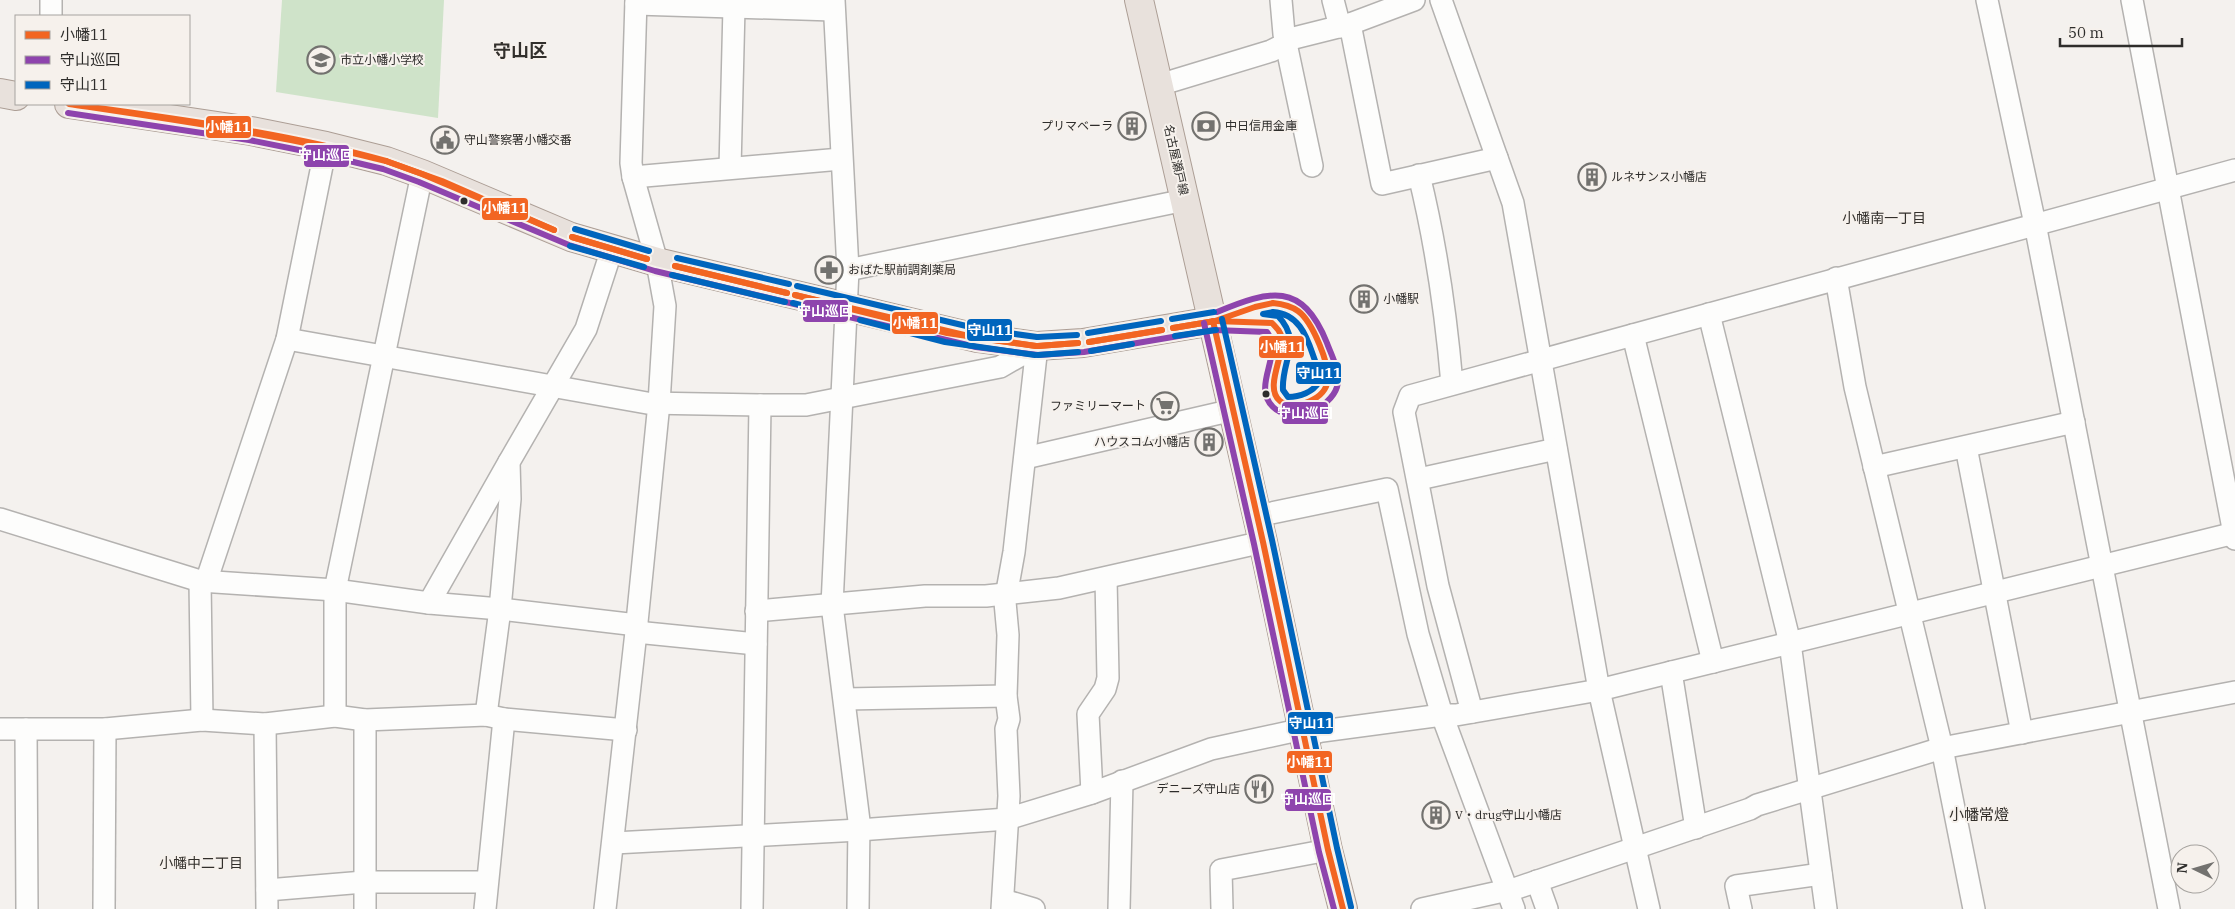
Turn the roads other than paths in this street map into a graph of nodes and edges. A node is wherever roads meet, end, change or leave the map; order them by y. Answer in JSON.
{"nodes":[{"id":1,"x":51,"y":0,"type":"edge"},
{"id":2,"x":1139,"y":0,"type":"edge"},
{"id":3,"x":1281,"y":0,"type":"edge"},
{"id":4,"x":1333,"y":0,"type":"edge"},
{"id":5,"x":1414,"y":0,"type":"edge"},
{"id":6,"x":1441,"y":0,"type":"edge"},
{"id":7,"x":1987,"y":0,"type":"edge"},
{"id":8,"x":2136,"y":1,"type":"edge"},
{"id":9,"x":636,"y":2,"type":"edge"},
{"id":10,"x":836,"y":4,"type":"edge"},
{"id":11,"x":734,"y":7,"type":"junction"},
{"id":12,"x":51,"y":15,"type":"edge"},
{"id":13,"x":1345,"y":26,"type":"junction"},
{"id":14,"x":1286,"y":40,"type":"junction"},
{"id":15,"x":1158,"y":85,"type":"junction"},
{"id":16,"x":0,"y":93,"type":"edge"},
{"id":17,"x":15,"y":96,"type":"edge"},
{"id":18,"x":76,"y":105,"type":"edge"},
{"id":19,"x":326,"y":146,"type":"junction"},
{"id":20,"x":1497,"y":158,"type":"junction"},
{"id":21,"x":841,"y":159,"type":"junction"},
{"id":22,"x":1312,"y":166,"type":"dead end"},
{"id":23,"x":730,"y":168,"type":"junction"},
{"id":24,"x":2235,"y":170,"type":"edge"},
{"id":25,"x":422,"y":174,"type":"junction"},
{"id":26,"x":1419,"y":176,"type":"junction"},
{"id":27,"x":633,"y":177,"type":"junction"},
{"id":28,"x":2168,"y":188,"type":"junction"},
{"id":29,"x":1185,"y":200,"type":"junction"},
{"id":30,"x":2035,"y":224,"type":"junction"},
{"id":31,"x":612,"y":249,"type":"junction"},
{"id":32,"x":657,"y":262,"type":"junction"},
{"id":33,"x":848,"y":270,"type":"junction"},
{"id":34,"x":1836,"y":278,"type":"junction"},
{"id":35,"x":846,"y":307,"type":"junction"},
{"id":36,"x":1709,"y":314,"type":"junction"},
{"id":37,"x":1217,"y":320,"type":"junction"},
{"id":38,"x":1633,"y":335,"type":"junction"},
{"id":39,"x":287,"y":339,"type":"junction"},
{"id":40,"x":1037,"y":346,"type":"junction"},
{"id":41,"x":385,"y":355,"type":"junction"},
{"id":42,"x":1542,"y":360,"type":"junction"},
{"id":43,"x":1452,"y":384,"type":"junction"},
{"id":44,"x":553,"y":386,"type":"junction"},
{"id":45,"x":841,"y":399,"type":"junction"},
{"id":46,"x":659,"y":403,"type":"junction"},
{"id":47,"x":760,"y":405,"type":"junction"},
{"id":48,"x":1233,"y":410,"type":"junction"},
{"id":49,"x":2074,"y":422,"type":"junction"},
{"id":50,"x":1966,"y":446,"type":"junction"},
{"id":51,"x":1556,"y":449,"type":"junction"},
{"id":52,"x":1025,"y":458,"type":"junction"},
{"id":53,"x":509,"y":462,"type":"junction"},
{"id":54,"x":1874,"y":467,"type":"junction"},
{"id":55,"x":1418,"y":480,"type":"junction"},
{"id":56,"x":1257,"y":516,"type":"junction"},
{"id":57,"x":0,"y":519,"type":"edge"},
{"id":58,"x":2235,"y":535,"type":"edge"},
{"id":59,"x":1263,"y":542,"type":"junction"},
{"id":60,"x":2102,"y":566,"type":"junction"},
{"id":61,"x":1106,"y":578,"type":"junction"},
{"id":62,"x":203,"y":581,"type":"junction"},
{"id":63,"x":335,"y":590,"type":"junction"},
{"id":64,"x":1995,"y":593,"type":"junction"},
{"id":65,"x":1006,"y":594,"type":"junction"},
{"id":66,"x":429,"y":603,"type":"junction"},
{"id":67,"x":832,"y":606,"type":"junction"},
{"id":68,"x":500,"y":609,"type":"junction"},
{"id":69,"x":756,"y":611,"type":"junction"},
{"id":70,"x":1910,"y":614,"type":"junction"},
{"id":71,"x":637,"y":628,"type":"junction"},
{"id":72,"x":1790,"y":643,"type":"junction"},
{"id":73,"x":756,"y":644,"type":"junction"},
{"id":74,"x":1713,"y":662,"type":"junction"},
{"id":75,"x":1671,"y":672,"type":"junction"},
{"id":76,"x":1599,"y":690,"type":"junction"},
{"id":77,"x":2235,"y":692,"type":"edge"},
{"id":78,"x":1006,"y":696,"type":"junction"},
{"id":79,"x":845,"y":699,"type":"junction"},
{"id":80,"x":1472,"y":712,"type":"junction"},
{"id":81,"x":2131,"y":712,"type":"junction"},
{"id":82,"x":1442,"y":715,"type":"junction"},
{"id":83,"x":335,"y":716,"type":"junction"},
{"id":84,"x":495,"y":717,"type":"junction"},
{"id":85,"x":202,"y":720,"type":"junction"},
{"id":86,"x":365,"y":720,"type":"junction"},
{"id":87,"x":265,"y":724,"type":"junction"},
{"id":88,"x":0,"y":729,"type":"edge"},
{"id":89,"x":26,"y":729,"type":"junction"},
{"id":90,"x":105,"y":729,"type":"junction"},
{"id":91,"x":626,"y":730,"type":"junction"},
{"id":92,"x":1303,"y":732,"type":"junction"},
{"id":93,"x":2022,"y":732,"type":"junction"},
{"id":94,"x":1942,"y":748,"type":"junction"},
{"id":95,"x":1122,"y":781,"type":"junction"},
{"id":96,"x":1810,"y":790,"type":"junction"},
{"id":97,"x":1092,"y":793,"type":"junction"},
{"id":98,"x":1007,"y":820,"type":"junction"},
{"id":99,"x":1696,"y":828,"type":"junction"},
{"id":100,"x":859,"y":830,"type":"junction"},
{"id":101,"x":754,"y":836,"type":"junction"},
{"id":102,"x":614,"y":843,"type":"junction"},
{"id":103,"x":1635,"y":849,"type":"junction"},
{"id":104,"x":1328,"y":850,"type":"junction"},
{"id":105,"x":1821,"y":874,"type":"junction"},
{"id":106,"x":1537,"y":881,"type":"junction"},
{"id":107,"x":364,"y":882,"type":"junction"},
{"id":108,"x":487,"y":882,"type":"junction"},
{"id":109,"x":1511,"y":899,"type":"edge"},
{"id":110,"x":267,"y":900,"type":"edge"},
{"id":111,"x":1003,"y":904,"type":"edge"},
{"id":112,"x":1459,"y":905,"type":"edge"},
{"id":113,"x":27,"y":909,"type":"edge"},
{"id":114,"x":104,"y":909,"type":"edge"},
{"id":115,"x":365,"y":909,"type":"edge"},
{"id":116,"x":485,"y":909,"type":"edge"},
{"id":117,"x":605,"y":909,"type":"edge"},
{"id":118,"x":752,"y":909,"type":"edge"},
{"id":119,"x":858,"y":909,"type":"edge"},
{"id":120,"x":1034,"y":909,"type":"edge"},
{"id":121,"x":1119,"y":909,"type":"edge"},
{"id":122,"x":1222,"y":909,"type":"edge"},
{"id":123,"x":1343,"y":909,"type":"edge"},
{"id":124,"x":1422,"y":909,"type":"edge"},
{"id":125,"x":1548,"y":909,"type":"edge"},
{"id":126,"x":1649,"y":909,"type":"edge"},
{"id":127,"x":1742,"y":909,"type":"edge"},
{"id":128,"x":1826,"y":909,"type":"edge"},
{"id":129,"x":1974,"y":909,"type":"edge"},
{"id":130,"x":2170,"y":909,"type":"edge"}],
"edges":[{"from":1,"to":12,"type":"street"},
{"from":2,"to":15,"type":"main road","name":"名古屋瀬戸線"},
{"from":3,"to":14,"type":"street"},
{"from":4,"to":13,"type":"street"},
{"from":5,"to":13,"type":"street"},
{"from":6,"to":20,"type":"street"},
{"from":7,"to":30,"type":"street"},
{"from":8,"to":28,"type":"street"},
{"from":9,"to":11,"type":"street"},
{"from":9,"to":27,"type":"street"},
{"from":10,"to":11,"type":"street"},
{"from":10,"to":21,"type":"street"},
{"from":11,"to":23,"type":"street"},
{"from":13,"to":14,"type":"street"},
{"from":13,"to":26,"type":"street"},
{"from":14,"to":15,"type":"street"},
{"from":14,"to":22,"type":"street"},
{"from":15,"to":29,"type":"main road","name":"名古屋瀬戸線"},
{"from":16,"to":17,"type":"main road"},
{"from":18,"to":19,"type":"main road"},
{"from":19,"to":25,"type":"main road"},
{"from":19,"to":39,"type":"street"},
{"from":20,"to":26,"type":"street"},
{"from":20,"to":42,"type":"street"},
{"from":21,"to":23,"type":"street"},
{"from":21,"to":33,"type":"street"},
{"from":23,"to":27,"type":"street"},
{"from":24,"to":28,"type":"street"},
{"from":25,"to":31,"type":"main road"},
{"from":25,"to":41,"type":"street"},
{"from":26,"to":43,"type":"street"},
{"from":27,"to":32,"type":"street"},
{"from":28,"to":30,"type":"street"},
{"from":28,"to":58,"type":"street"},
{"from":29,"to":33,"type":"street"},
{"from":29,"to":37,"type":"main road","name":"名古屋瀬戸線"},
{"from":30,"to":34,"type":"street"},
{"from":30,"to":49,"type":"street"},
{"from":31,"to":32,"type":"main road"},
{"from":31,"to":44,"type":"street"},
{"from":32,"to":35,"type":"main road"},
{"from":32,"to":46,"type":"street"},
{"from":33,"to":35,"type":"street"},
{"from":34,"to":36,"type":"street"},
{"from":34,"to":54,"type":"street"},
{"from":35,"to":40,"type":"main road"},
{"from":35,"to":45,"type":"street"},
{"from":36,"to":38,"type":"street"},
{"from":36,"to":72,"type":"street"},
{"from":37,"to":40,"type":"main road"},
{"from":37,"to":48,"type":"main road","name":"名古屋瀬戸線"},
{"from":38,"to":42,"type":"street"},
{"from":38,"to":74,"type":"street"},
{"from":39,"to":41,"type":"street"},
{"from":39,"to":62,"type":"street"},
{"from":40,"to":45,"type":"street"},
{"from":40,"to":52,"type":"street"},
{"from":41,"to":44,"type":"street"},
{"from":41,"to":63,"type":"street"},
{"from":42,"to":43,"type":"street"},
{"from":42,"to":51,"type":"street"},
{"from":43,"to":55,"type":"street"},
{"from":44,"to":46,"type":"street"},
{"from":44,"to":53,"type":"street"},
{"from":45,"to":47,"type":"street"},
{"from":45,"to":67,"type":"street"},
{"from":46,"to":47,"type":"street"},
{"from":46,"to":71,"type":"street"},
{"from":47,"to":69,"type":"street"},
{"from":48,"to":52,"type":"street"},
{"from":48,"to":56,"type":"main road","name":"名古屋瀬戸線"},
{"from":49,"to":50,"type":"street"},
{"from":49,"to":60,"type":"street"},
{"from":50,"to":54,"type":"street"},
{"from":50,"to":64,"type":"street"},
{"from":51,"to":55,"type":"street"},
{"from":51,"to":76,"type":"street"},
{"from":52,"to":65,"type":"street"},
{"from":53,"to":66,"type":"street"},
{"from":53,"to":68,"type":"street"},
{"from":54,"to":70,"type":"street"},
{"from":55,"to":80,"type":"street"},
{"from":56,"to":59,"type":"main road","name":"名古屋瀬戸線"},
{"from":56,"to":82,"type":"street"},
{"from":57,"to":62,"type":"street"},
{"from":58,"to":60,"type":"street"},
{"from":59,"to":61,"type":"street"},
{"from":59,"to":92,"type":"main road","name":"名古屋瀬戸線"},
{"from":60,"to":64,"type":"street"},
{"from":60,"to":81,"type":"street"},
{"from":61,"to":65,"type":"street"},
{"from":61,"to":97,"type":"street"},
{"from":62,"to":63,"type":"street"},
{"from":62,"to":85,"type":"street"},
{"from":63,"to":66,"type":"street"},
{"from":63,"to":83,"type":"street"},
{"from":64,"to":70,"type":"street"},
{"from":64,"to":93,"type":"street"},
{"from":65,"to":67,"type":"street"},
{"from":65,"to":78,"type":"street"},
{"from":66,"to":68,"type":"street"},
{"from":67,"to":69,"type":"street"},
{"from":67,"to":79,"type":"street"},
{"from":68,"to":71,"type":"street"},
{"from":68,"to":84,"type":"street"},
{"from":69,"to":73,"type":"street"},
{"from":70,"to":72,"type":"street"},
{"from":70,"to":94,"type":"street"},
{"from":71,"to":73,"type":"street"},
{"from":71,"to":91,"type":"street"},
{"from":72,"to":74,"type":"street"},
{"from":72,"to":96,"type":"street"},
{"from":73,"to":101,"type":"street"},
{"from":74,"to":75,"type":"street"},
{"from":75,"to":76,"type":"street"},
{"from":75,"to":99,"type":"street"},
{"from":76,"to":80,"type":"street"},
{"from":76,"to":103,"type":"street"},
{"from":77,"to":81,"type":"street"},
{"from":78,"to":79,"type":"street"},
{"from":78,"to":98,"type":"street"},
{"from":79,"to":100,"type":"street"},
{"from":80,"to":82,"type":"street"},
{"from":81,"to":93,"type":"street"},
{"from":81,"to":130,"type":"street"},
{"from":82,"to":92,"type":"street"},
{"from":82,"to":109,"type":"street"},
{"from":83,"to":86,"type":"street"},
{"from":83,"to":87,"type":"street"},
{"from":84,"to":86,"type":"street"},
{"from":84,"to":91,"type":"street"},
{"from":84,"to":108,"type":"street"},
{"from":85,"to":87,"type":"street"},
{"from":85,"to":90,"type":"street"},
{"from":86,"to":107,"type":"street"},
{"from":87,"to":110,"type":"street"},
{"from":88,"to":89,"type":"street"},
{"from":89,"to":90,"type":"street"},
{"from":89,"to":113,"type":"street"},
{"from":90,"to":114,"type":"street"},
{"from":91,"to":102,"type":"street"},
{"from":92,"to":95,"type":"street"},
{"from":92,"to":104,"type":"main road","name":"名古屋瀬戸線"},
{"from":93,"to":94,"type":"street"},
{"from":94,"to":96,"type":"street"},
{"from":94,"to":129,"type":"street"},
{"from":95,"to":97,"type":"street"},
{"from":95,"to":121,"type":"street"},
{"from":96,"to":99,"type":"street"},
{"from":96,"to":105,"type":"street"},
{"from":97,"to":98,"type":"street"},
{"from":98,"to":100,"type":"street"},
{"from":98,"to":111,"type":"street"},
{"from":99,"to":103,"type":"street"},
{"from":100,"to":101,"type":"street"},
{"from":100,"to":119,"type":"street"},
{"from":101,"to":102,"type":"street"},
{"from":101,"to":118,"type":"street"},
{"from":102,"to":117,"type":"street"},
{"from":103,"to":106,"type":"street"},
{"from":103,"to":126,"type":"street"},
{"from":104,"to":122,"type":"street"},
{"from":104,"to":123,"type":"main road","name":"名古屋瀬戸線"},
{"from":105,"to":127,"type":"street"},
{"from":105,"to":128,"type":"street"},
{"from":106,"to":109,"type":"street"},
{"from":106,"to":125,"type":"street"},
{"from":107,"to":108,"type":"street"},
{"from":107,"to":110,"type":"street"},
{"from":107,"to":115,"type":"street"},
{"from":108,"to":116,"type":"street"},
{"from":109,"to":112,"type":"street"},
{"from":111,"to":120,"type":"street"},
{"from":112,"to":124,"type":"street"}]}
